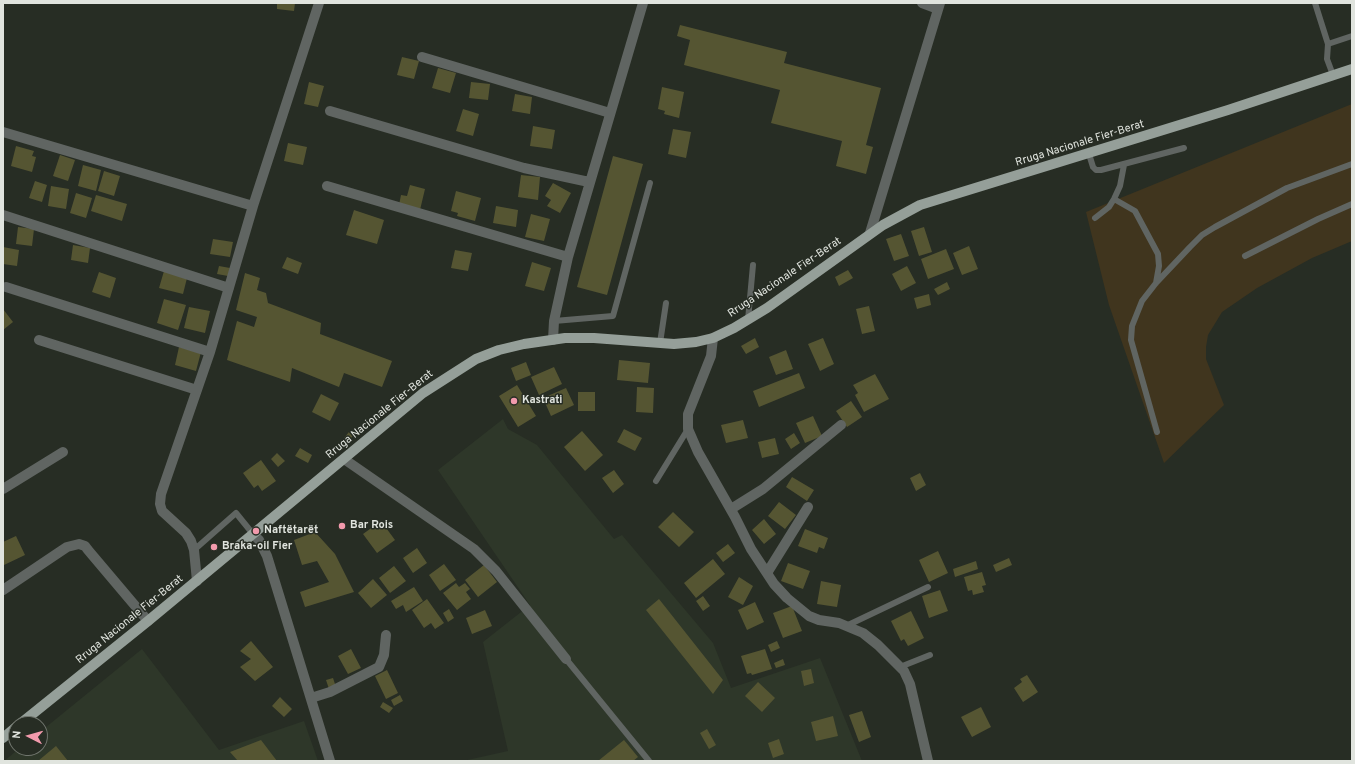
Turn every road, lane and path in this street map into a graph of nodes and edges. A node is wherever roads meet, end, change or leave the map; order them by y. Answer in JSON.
{"nodes":[{"id":1,"x":320,"y":3,"type":"edge"},
{"id":2,"x":643,"y":3,"type":"edge"},
{"id":3,"x":922,"y":3,"type":"edge"},
{"id":4,"x":1315,"y":3,"type":"edge"},
{"id":5,"x":939,"y":6,"type":"edge"},
{"id":6,"x":1352,"y":36,"type":"edge"},
{"id":7,"x":1328,"y":44,"type":"junction"},
{"id":8,"x":422,"y":57,"type":"dead end"},
{"id":9,"x":1352,"y":69,"type":"edge"},
{"id":10,"x":1333,"y":75,"type":"junction"},
{"id":11,"x":330,"y":111,"type":"dead end"},
{"id":12,"x":610,"y":113,"type":"junction"},
{"id":13,"x":3,"y":132,"type":"edge"},
{"id":14,"x":1184,"y":148,"type":"dead end"},
{"id":15,"x":1088,"y":154,"type":"junction"},
{"id":16,"x":1352,"y":164,"type":"edge"},
{"id":17,"x":1124,"y":165,"type":"junction"},
{"id":18,"x":589,"y":182,"type":"junction"},
{"id":19,"x":650,"y":183,"type":"dead end"},
{"id":20,"x":326,"y":186,"type":"dead end"},
{"id":21,"x":1114,"y":199,"type":"junction"},
{"id":22,"x":1352,"y":204,"type":"edge"},
{"id":23,"x":253,"y":206,"type":"junction"},
{"id":24,"x":3,"y":215,"type":"edge"},
{"id":25,"x":1095,"y":218,"type":"dead end"},
{"id":26,"x":870,"y":234,"type":"junction"},
{"id":27,"x":1245,"y":256,"type":"dead end"},
{"id":28,"x":568,"y":257,"type":"junction"},
{"id":29,"x":753,"y":265,"type":"dead end"},
{"id":30,"x":1156,"y":284,"type":"junction"},
{"id":31,"x":6,"y":287,"type":"dead end"},
{"id":32,"x":229,"y":288,"type":"junction"},
{"id":33,"x":666,"y":303,"type":"dead end"},
{"id":34,"x":748,"y":320,"type":"junction"},
{"id":35,"x":554,"y":321,"type":"junction"},
{"id":36,"x":714,"y":338,"type":"junction"},
{"id":37,"x":39,"y":340,"type":"dead end"},
{"id":38,"x":553,"y":340,"type":"junction"},
{"id":39,"x":660,"y":343,"type":"junction"},
{"id":40,"x":210,"y":352,"type":"junction"},
{"id":41,"x":197,"y":390,"type":"junction"},
{"id":42,"x":841,"y":425,"type":"dead end"},
{"id":43,"x":688,"y":429,"type":"junction"},
{"id":44,"x":1157,"y":432,"type":"dead end"},
{"id":45,"x":63,"y":452,"type":"dead end"},
{"id":46,"x":344,"y":459,"type":"junction"},
{"id":47,"x":656,"y":481,"type":"dead end"},
{"id":48,"x":3,"y":489,"type":"edge"},
{"id":49,"x":808,"y":507,"type":"dead end"},
{"id":50,"x":730,"y":509,"type":"junction"},
{"id":51,"x":253,"y":534,"type":"junction"},
{"id":52,"x":194,"y":550,"type":"junction"},
{"id":53,"x":767,"y":573,"type":"junction"},
{"id":54,"x":197,"y":581,"type":"junction"},
{"id":55,"x":928,"y":587,"type":"dead end"},
{"id":56,"x":3,"y":590,"type":"edge"},
{"id":57,"x":148,"y":622,"type":"junction"},
{"id":58,"x":846,"y":626,"type":"junction"},
{"id":59,"x":386,"y":636,"type":"dead end"},
{"id":60,"x":930,"y":655,"type":"dead end"},
{"id":61,"x":566,"y":659,"type":"joint"},
{"id":62,"x":900,"y":667,"type":"junction"},
{"id":63,"x":311,"y":698,"type":"junction"},
{"id":64,"x":30,"y":716,"type":"edge"},
{"id":65,"x":330,"y":761,"type":"edge"},
{"id":66,"x":650,"y":761,"type":"edge"},
{"id":67,"x":928,"y":761,"type":"edge"}],
"edges":[{"from":1,"to":23,"type":"street"},
{"from":2,"to":12,"type":"street"},
{"from":3,"to":5,"type":"street"},
{"from":4,"to":7,"type":"lane"},
{"from":5,"to":26,"type":"street"},
{"from":6,"to":7,"type":"lane"},
{"from":7,"to":10,"type":"lane"},
{"from":8,"to":12,"type":"street"},
{"from":9,"to":10,"type":"main road","name":"Rruga Nacionale Fier-Berat"},
{"from":10,"to":15,"type":"main road","name":"Rruga Nacionale Fier-Berat"},
{"from":11,"to":18,"type":"street"},
{"from":12,"to":18,"type":"street"},
{"from":13,"to":23,"type":"street"},
{"from":14,"to":17,"type":"lane"},
{"from":15,"to":17,"type":"lane"},
{"from":15,"to":26,"type":"main road","name":"Rruga Nacionale Fier-Berat"},
{"from":16,"to":30,"type":"lane"},
{"from":17,"to":21,"type":"lane"},
{"from":18,"to":28,"type":"street"},
{"from":19,"to":35,"type":"lane"},
{"from":20,"to":28,"type":"street"},
{"from":21,"to":25,"type":"lane"},
{"from":21,"to":30,"type":"lane"},
{"from":22,"to":27,"type":"lane"},
{"from":23,"to":32,"type":"street"},
{"from":24,"to":32,"type":"street"},
{"from":26,"to":34,"type":"main road","name":"Rruga Nacionale Fier-Berat"},
{"from":28,"to":35,"type":"street"},
{"from":29,"to":34,"type":"lane"},
{"from":30,"to":44,"type":"lane"},
{"from":31,"to":40,"type":"street"},
{"from":32,"to":40,"type":"street"},
{"from":33,"to":39,"type":"lane"},
{"from":34,"to":36,"type":"main road","name":"Rruga Nacionale Fier-Berat"},
{"from":35,"to":38,"type":"street"},
{"from":36,"to":39,"type":"main road","name":"Rruga Nacionale Fier-Berat"},
{"from":36,"to":43,"type":"street"},
{"from":37,"to":41,"type":"street"},
{"from":38,"to":39,"type":"main road","name":"Rruga Nacionale Fier-Berat"},
{"from":38,"to":46,"type":"main road","name":"Rruga Nacionale Fier-Berat"},
{"from":40,"to":41,"type":"street"},
{"from":41,"to":52,"type":"street"},
{"from":42,"to":50,"type":"street"},
{"from":43,"to":47,"type":"lane"},
{"from":43,"to":50,"type":"street"},
{"from":45,"to":48,"type":"street"},
{"from":46,"to":51,"type":"main road","name":"Rruga Nacionale Fier-Berat"},
{"from":46,"to":61,"type":"street"},
{"from":49,"to":53,"type":"street"},
{"from":50,"to":53,"type":"street"},
{"from":51,"to":52,"type":"lane"},
{"from":51,"to":54,"type":"main road","name":"Rruga Nacionale Fier-Berat"},
{"from":51,"to":63,"type":"street"},
{"from":52,"to":54,"type":"street"},
{"from":53,"to":58,"type":"street"},
{"from":54,"to":57,"type":"main road","name":"Rruga Nacionale Fier-Berat"},
{"from":55,"to":58,"type":"lane"},
{"from":56,"to":57,"type":"street"},
{"from":57,"to":64,"type":"main road","name":"Rruga Nacionale Fier-Berat"},
{"from":58,"to":62,"type":"street"},
{"from":59,"to":63,"type":"street"},
{"from":60,"to":62,"type":"lane"},
{"from":61,"to":66,"type":"lane"},
{"from":62,"to":67,"type":"street"},
{"from":63,"to":65,"type":"street"}]}
